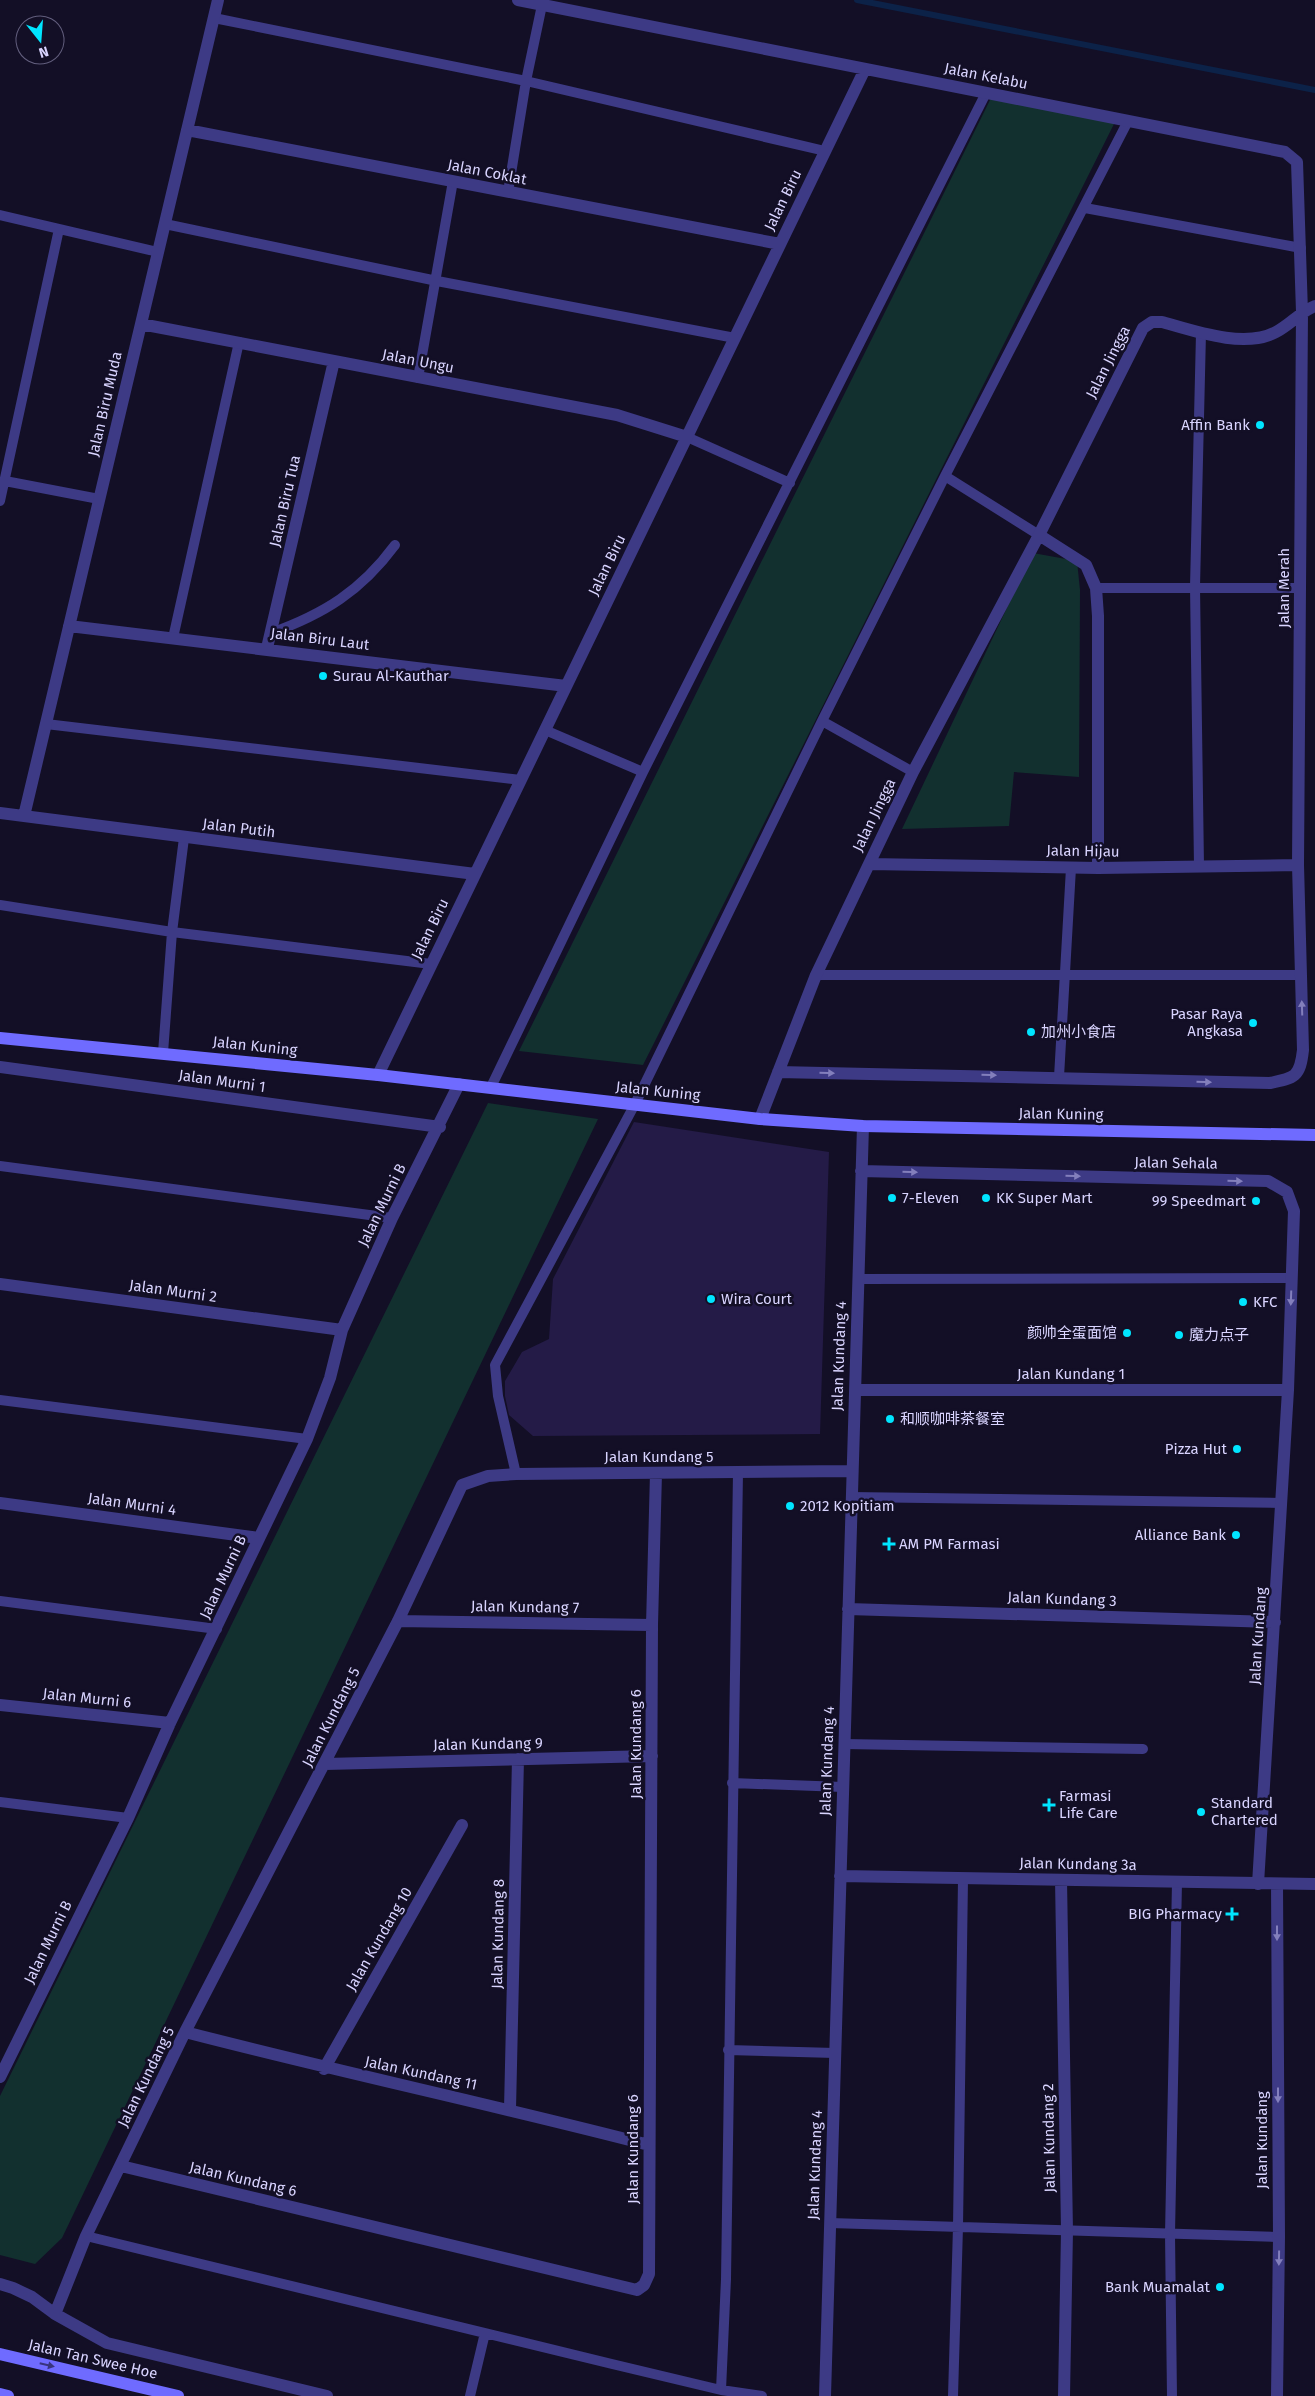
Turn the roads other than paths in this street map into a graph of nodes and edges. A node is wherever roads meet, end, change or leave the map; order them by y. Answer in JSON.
{"nodes":[{"id":1,"x":218,"y":0,"type":"edge"},
{"id":2,"x":518,"y":0,"type":"edge"},
{"id":3,"x":542,"y":5,"type":"junction"},
{"id":4,"x":214,"y":18,"type":"junction"},
{"id":5,"x":865,"y":69,"type":"junction"},
{"id":6,"x":526,"y":81,"type":"junction"},
{"id":7,"x":986,"y":93,"type":"junction"},
{"id":8,"x":1128,"y":121,"type":"junction"},
{"id":9,"x":187,"y":130,"type":"junction"},
{"id":10,"x":825,"y":151,"type":"junction"},
{"id":11,"x":453,"y":182,"type":"junction"},
{"id":12,"x":508,"y":192,"type":"junction"},
{"id":13,"x":1085,"y":208,"type":"junction"},
{"id":14,"x":0,"y":215,"type":"edge"},
{"id":15,"x":164,"y":224,"type":"junction"},
{"id":16,"x":59,"y":229,"type":"junction"},
{"id":17,"x":780,"y":244,"type":"junction"},
{"id":18,"x":1301,"y":248,"type":"junction"},
{"id":19,"x":158,"y":252,"type":"junction"},
{"id":20,"x":436,"y":281,"type":"junction"},
{"id":21,"x":1315,"y":306,"type":"edge"},
{"id":22,"x":1302,"y":312,"type":"junction"},
{"id":23,"x":141,"y":324,"type":"junction"},
{"id":24,"x":1202,"y":333,"type":"junction"},
{"id":25,"x":735,"y":338,"type":"junction"},
{"id":26,"x":239,"y":342,"type":"junction"},
{"id":27,"x":334,"y":361,"type":"junction"},
{"id":28,"x":418,"y":378,"type":"junction"},
{"id":29,"x":687,"y":437,"type":"junction"},
{"id":30,"x":945,"y":476,"type":"junction"},
{"id":31,"x":5,"y":481,"type":"junction"},
{"id":32,"x":790,"y":483,"type":"junction"},
{"id":33,"x":99,"y":499,"type":"junction"},
{"id":34,"x":0,"y":501,"type":"edge"},
{"id":35,"x":1039,"y":535,"type":"junction"},
{"id":36,"x":395,"y":545,"type":"dead end"},
{"id":37,"x":1195,"y":587,"type":"junction"},
{"id":38,"x":1096,"y":588,"type":"junction"},
{"id":39,"x":1301,"y":588,"type":"junction"},
{"id":40,"x":69,"y":626,"type":"junction"},
{"id":41,"x":271,"y":634,"type":"junction"},
{"id":42,"x":173,"y":638,"type":"junction"},
{"id":43,"x":267,"y":648,"type":"junction"},
{"id":44,"x":566,"y":686,"type":"junction"},
{"id":45,"x":822,"y":721,"type":"junction"},
{"id":46,"x":46,"y":724,"type":"junction"},
{"id":47,"x":545,"y":730,"type":"junction"},
{"id":48,"x":643,"y":772,"type":"junction"},
{"id":49,"x":913,"y":772,"type":"junction"},
{"id":50,"x":520,"y":780,"type":"junction"},
{"id":51,"x":0,"y":813,"type":"edge"},
{"id":52,"x":24,"y":816,"type":"junction"},
{"id":53,"x":184,"y":838,"type":"junction"},
{"id":54,"x":869,"y":864,"type":"junction"},
{"id":55,"x":1298,"y":865,"type":"junction"},
{"id":56,"x":1199,"y":866,"type":"junction"},
{"id":57,"x":1072,"y":868,"type":"junction"},
{"id":58,"x":1098,"y":868,"type":"junction"},
{"id":59,"x":475,"y":874,"type":"junction"},
{"id":60,"x":0,"y":905,"type":"edge"},
{"id":61,"x":172,"y":932,"type":"junction"},
{"id":62,"x":431,"y":964,"type":"junction"},
{"id":63,"x":816,"y":975,"type":"junction"},
{"id":64,"x":1064,"y":975,"type":"junction"},
{"id":65,"x":1300,"y":975,"type":"junction"},
{"id":66,"x":0,"y":1038,"type":"edge"},
{"id":67,"x":163,"y":1053,"type":"junction"},
{"id":68,"x":0,"y":1068,"type":"edge"},
{"id":69,"x":778,"y":1072,"type":"junction"},
{"id":70,"x":378,"y":1075,"type":"junction"},
{"id":71,"x":1059,"y":1077,"type":"junction"},
{"id":72,"x":459,"y":1084,"type":"junction"},
{"id":73,"x":491,"y":1088,"type":"junction"},
{"id":74,"x":635,"y":1104,"type":"junction"},
{"id":75,"x":760,"y":1118,"type":"junction"},
{"id":76,"x":863,"y":1126,"type":"junction"},
{"id":77,"x":440,"y":1127,"type":"junction"},
{"id":78,"x":1315,"y":1135,"type":"edge"},
{"id":79,"x":0,"y":1166,"type":"edge"},
{"id":80,"x":861,"y":1171,"type":"junction"},
{"id":81,"x":392,"y":1218,"type":"junction"},
{"id":82,"x":1292,"y":1278,"type":"junction"},
{"id":83,"x":858,"y":1279,"type":"junction"},
{"id":84,"x":0,"y":1284,"type":"edge"},
{"id":85,"x":342,"y":1330,"type":"junction"},
{"id":86,"x":855,"y":1390,"type":"junction"},
{"id":87,"x":1288,"y":1390,"type":"junction"},
{"id":88,"x":0,"y":1400,"type":"edge"},
{"id":89,"x":307,"y":1439,"type":"junction"},
{"id":90,"x":852,"y":1471,"type":"junction"},
{"id":91,"x":738,"y":1472,"type":"junction"},
{"id":92,"x":656,"y":1473,"type":"junction"},
{"id":93,"x":516,"y":1474,"type":"junction"},
{"id":94,"x":851,"y":1497,"type":"junction"},
{"id":95,"x":0,"y":1502,"type":"edge"},
{"id":96,"x":1282,"y":1503,"type":"junction"},
{"id":97,"x":259,"y":1538,"type":"junction"},
{"id":98,"x":0,"y":1601,"type":"edge"},
{"id":99,"x":848,"y":1609,"type":"junction"},
{"id":100,"x":398,"y":1621,"type":"junction"},
{"id":101,"x":1275,"y":1622,"type":"junction"},
{"id":102,"x":652,"y":1625,"type":"junction"},
{"id":103,"x":217,"y":1629,"type":"junction"},
{"id":104,"x":0,"y":1705,"type":"edge"},
{"id":105,"x":170,"y":1723,"type":"junction"},
{"id":106,"x":844,"y":1744,"type":"junction"},
{"id":107,"x":1143,"y":1749,"type":"dead end"},
{"id":108,"x":652,"y":1756,"type":"junction"},
{"id":109,"x":518,"y":1759,"type":"junction"},
{"id":110,"x":325,"y":1764,"type":"junction"},
{"id":111,"x":732,"y":1783,"type":"junction"},
{"id":112,"x":843,"y":1787,"type":"junction"},
{"id":113,"x":0,"y":1802,"type":"edge"},
{"id":114,"x":128,"y":1818,"type":"junction"},
{"id":115,"x":462,"y":1825,"type":"dead end"},
{"id":116,"x":840,"y":1876,"type":"junction"},
{"id":117,"x":963,"y":1879,"type":"junction"},
{"id":118,"x":1061,"y":1880,"type":"junction"},
{"id":119,"x":1177,"y":1882,"type":"junction"},
{"id":120,"x":1258,"y":1884,"type":"junction"},
{"id":121,"x":1277,"y":1884,"type":"junction"},
{"id":122,"x":1315,"y":1884,"type":"edge"},
{"id":123,"x":185,"y":2032,"type":"junction"},
{"id":124,"x":728,"y":2050,"type":"junction"},
{"id":125,"x":835,"y":2053,"type":"junction"},
{"id":126,"x":324,"y":2069,"type":"junction"},
{"id":127,"x":0,"y":2077,"type":"edge"},
{"id":128,"x":510,"y":2109,"type":"junction"},
{"id":129,"x":649,"y":2145,"type":"junction"},
{"id":130,"x":121,"y":2166,"type":"junction"},
{"id":131,"x":830,"y":2223,"type":"junction"},
{"id":132,"x":958,"y":2227,"type":"junction"},
{"id":133,"x":1067,"y":2231,"type":"junction"},
{"id":134,"x":1170,"y":2234,"type":"junction"},
{"id":135,"x":86,"y":2236,"type":"junction"},
{"id":136,"x":1279,"y":2237,"type":"junction"},
{"id":137,"x":0,"y":2284,"type":"edge"},
{"id":138,"x":55,"y":2314,"type":"junction"},
{"id":139,"x":485,"y":2333,"type":"junction"},
{"id":140,"x":0,"y":2354,"type":"edge"},
{"id":141,"x":721,"y":2390,"type":"junction"},
{"id":142,"x":0,"y":2394,"type":"edge"},
{"id":143,"x":8,"y":2396,"type":"edge"},
{"id":144,"x":178,"y":2396,"type":"edge"},
{"id":145,"x":327,"y":2396,"type":"edge"},
{"id":146,"x":470,"y":2396,"type":"edge"},
{"id":147,"x":762,"y":2396,"type":"edge"},
{"id":148,"x":825,"y":2396,"type":"edge"},
{"id":149,"x":954,"y":2396,"type":"edge"},
{"id":150,"x":1064,"y":2396,"type":"edge"},
{"id":151,"x":1172,"y":2396,"type":"edge"},
{"id":152,"x":1277,"y":2396,"type":"edge"}],
"edges":[{"from":1,"to":4,"type":"street","name":"Jalan Biru Muda"},
{"from":2,"to":3,"type":"street","name":"Jalan Kelabu"},
{"from":3,"to":5,"type":"street","name":"Jalan Kelabu"},
{"from":3,"to":6,"type":"lane"},
{"from":4,"to":6,"type":"lane"},
{"from":4,"to":9,"type":"street","name":"Jalan Biru Muda"},
{"from":5,"to":7,"type":"street","name":"Jalan Kelabu"},
{"from":5,"to":10,"type":"street","name":"Jalan Biru"},
{"from":6,"to":10,"type":"lane"},
{"from":6,"to":12,"type":"lane"},
{"from":7,"to":8,"type":"street","name":"Jalan Kelabu"},
{"from":7,"to":32,"type":"lane"},
{"from":8,"to":13,"type":"lane"},
{"from":8,"to":18,"type":"street","name":"Jalan Kelabu"},
{"from":9,"to":11,"type":"street","name":"Jalan Coklat"},
{"from":9,"to":15,"type":"street","name":"Jalan Biru Muda"},
{"from":10,"to":17,"type":"street","name":"Jalan Biru"},
{"from":11,"to":12,"type":"street","name":"Jalan Coklat"},
{"from":11,"to":20,"type":"lane"},
{"from":12,"to":17,"type":"street","name":"Jalan Coklat"},
{"from":13,"to":18,"type":"lane"},
{"from":13,"to":30,"type":"lane"},
{"from":14,"to":16,"type":"lane"},
{"from":15,"to":19,"type":"street","name":"Jalan Biru Muda"},
{"from":15,"to":20,"type":"lane"},
{"from":16,"to":19,"type":"lane"},
{"from":16,"to":31,"type":"lane"},
{"from":17,"to":25,"type":"street","name":"Jalan Biru"},
{"from":18,"to":22,"type":"street","name":"Jalan Kelabu"},
{"from":19,"to":23,"type":"street","name":"Jalan Biru Muda"},
{"from":20,"to":25,"type":"lane"},
{"from":20,"to":28,"type":"lane"},
{"from":21,"to":22,"type":"street","name":"Jalan Jingga"},
{"from":22,"to":24,"type":"street","name":"Jalan Jingga"},
{"from":22,"to":39,"type":"street","name":"Jalan Merah"},
{"from":23,"to":26,"type":"street","name":"Jalan Ungu"},
{"from":23,"to":33,"type":"street","name":"Jalan Biru Muda"},
{"from":24,"to":35,"type":"street","name":"Jalan Jingga"},
{"from":24,"to":37,"type":"lane"},
{"from":25,"to":29,"type":"street","name":"Jalan Biru"},
{"from":26,"to":27,"type":"street","name":"Jalan Ungu"},
{"from":26,"to":42,"type":"lane"},
{"from":27,"to":28,"type":"street","name":"Jalan Ungu"},
{"from":27,"to":41,"type":"street","name":"Jalan Biru Tua"},
{"from":28,"to":29,"type":"street","name":"Jalan Ungu"},
{"from":29,"to":32,"type":"lane"},
{"from":29,"to":44,"type":"street","name":"Jalan Biru"},
{"from":30,"to":35,"type":"lane"},
{"from":30,"to":45,"type":"lane"},
{"from":31,"to":33,"type":"lane"},
{"from":31,"to":34,"type":"lane"},
{"from":32,"to":48,"type":"lane"},
{"from":33,"to":40,"type":"street","name":"Jalan Biru Muda"},
{"from":35,"to":38,"type":"street"},
{"from":35,"to":49,"type":"street","name":"Jalan Jingga"},
{"from":36,"to":41,"type":"lane"},
{"from":37,"to":38,"type":"lane"},
{"from":37,"to":39,"type":"lane"},
{"from":37,"to":56,"type":"lane"},
{"from":38,"to":58,"type":"street"},
{"from":39,"to":55,"type":"street","name":"Jalan Merah"},
{"from":40,"to":42,"type":"street","name":"Jalan Biru Laut"},
{"from":40,"to":46,"type":"street","name":"Jalan Biru Muda"},
{"from":41,"to":43,"type":"street","name":"Jalan Biru Tua"},
{"from":42,"to":43,"type":"street","name":"Jalan Biru Laut"},
{"from":43,"to":44,"type":"street","name":"Jalan Biru Laut"},
{"from":44,"to":47,"type":"street","name":"Jalan Biru"},
{"from":45,"to":49,"type":"lane"},
{"from":45,"to":74,"type":"lane"},
{"from":46,"to":50,"type":"lane"},
{"from":46,"to":52,"type":"street","name":"Jalan Biru Muda"},
{"from":47,"to":48,"type":"lane"},
{"from":47,"to":50,"type":"street","name":"Jalan Biru"},
{"from":48,"to":73,"type":"lane"},
{"from":49,"to":54,"type":"street","name":"Jalan Jingga"},
{"from":50,"to":59,"type":"street","name":"Jalan Biru"},
{"from":51,"to":52,"type":"street","name":"Jalan Putih"},
{"from":52,"to":53,"type":"street","name":"Jalan Putih"},
{"from":53,"to":59,"type":"street","name":"Jalan Putih"},
{"from":53,"to":61,"type":"lane"},
{"from":54,"to":57,"type":"street","name":"Jalan Hijau"},
{"from":54,"to":63,"type":"street","name":"Jalan Jingga"},
{"from":55,"to":56,"type":"street","name":"Jalan Hijau"},
{"from":55,"to":65,"type":"street","name":"Jalan Merah"},
{"from":56,"to":58,"type":"street","name":"Jalan Hijau"},
{"from":57,"to":58,"type":"street","name":"Jalan Hijau"},
{"from":57,"to":64,"type":"lane"},
{"from":59,"to":62,"type":"street","name":"Jalan Biru"},
{"from":60,"to":61,"type":"lane"},
{"from":61,"to":62,"type":"lane"},
{"from":61,"to":67,"type":"lane"},
{"from":62,"to":70,"type":"street","name":"Jalan Biru"},
{"from":63,"to":64,"type":"lane"},
{"from":63,"to":69,"type":"street","name":"Jalan Jingga"},
{"from":64,"to":65,"type":"lane"},
{"from":64,"to":71,"type":"lane"},
{"from":71,"to":65,"type":"street","name":"Jalan Merah","one_way":true},
{"from":66,"to":67,"type":"street","name":"Jalan Kuning"},
{"from":67,"to":70,"type":"street","name":"Jalan Kuning"},
{"from":68,"to":77,"type":"street","name":"Jalan Murni 1"},
{"from":69,"to":71,"type":"street","name":"Jalan Merah","one_way":true},
{"from":69,"to":75,"type":"street","name":"Jalan Jingga"},
{"from":70,"to":72,"type":"street","name":"Jalan Kuning"},
{"from":72,"to":73,"type":"street","name":"Jalan Kuning"},
{"from":72,"to":77,"type":"street","name":"Jalan Murni B"},
{"from":73,"to":74,"type":"street","name":"Jalan Kuning"},
{"from":74,"to":75,"type":"street","name":"Jalan Kuning"},
{"from":74,"to":93,"type":"lane"},
{"from":75,"to":76,"type":"street","name":"Jalan Kuning"},
{"from":76,"to":78,"type":"street","name":"Jalan Kuning"},
{"from":76,"to":80,"type":"street","name":"Jalan Kundang 4"},
{"from":77,"to":81,"type":"street","name":"Jalan Murni B"},
{"from":79,"to":81,"type":"lane"},
{"from":80,"to":82,"type":"street","name":"Jalan Sehala","one_way":true},
{"from":80,"to":83,"type":"street","name":"Jalan Kundang 4"},
{"from":81,"to":85,"type":"street","name":"Jalan Murni B"},
{"from":82,"to":83,"type":"lane"},
{"from":82,"to":87,"type":"street","name":"Jalan Sehala","one_way":true},
{"from":83,"to":86,"type":"street","name":"Jalan Kundang 4"},
{"from":84,"to":85,"type":"street","name":"Jalan Murni 2"},
{"from":85,"to":89,"type":"street","name":"Jalan Murni B"},
{"from":86,"to":87,"type":"street","name":"Jalan Kundang 1"},
{"from":86,"to":90,"type":"street","name":"Jalan Kundang 4"},
{"from":87,"to":96,"type":"street","name":"Jalan Kundang"},
{"from":88,"to":89,"type":"lane"},
{"from":89,"to":97,"type":"street","name":"Jalan Murni B"},
{"from":90,"to":91,"type":"street","name":"Jalan Kundang 5"},
{"from":90,"to":94,"type":"street","name":"Jalan Kundang 4"},
{"from":91,"to":92,"type":"street","name":"Jalan Kundang 5"},
{"from":91,"to":111,"type":"lane"},
{"from":92,"to":93,"type":"street","name":"Jalan Kundang 5"},
{"from":92,"to":102,"type":"street","name":"Jalan Kundang 6"},
{"from":93,"to":100,"type":"street","name":"Jalan Kundang 5"},
{"from":94,"to":96,"type":"lane"},
{"from":94,"to":99,"type":"street","name":"Jalan Kundang 4"},
{"from":95,"to":97,"type":"street","name":"Jalan Murni 4"},
{"from":96,"to":101,"type":"street","name":"Jalan Kundang"},
{"from":97,"to":103,"type":"street","name":"Jalan Murni B"},
{"from":98,"to":103,"type":"lane"},
{"from":99,"to":101,"type":"street","name":"Jalan Kundang 3"},
{"from":99,"to":106,"type":"street","name":"Jalan Kundang 4"},
{"from":100,"to":102,"type":"street","name":"Jalan Kundang 7"},
{"from":100,"to":110,"type":"street","name":"Jalan Kundang 5"},
{"from":101,"to":120,"type":"street","name":"Jalan Kundang"},
{"from":102,"to":108,"type":"street","name":"Jalan Kundang 6"},
{"from":103,"to":105,"type":"street","name":"Jalan Murni B"},
{"from":104,"to":105,"type":"street","name":"Jalan Murni 6"},
{"from":105,"to":114,"type":"street","name":"Jalan Murni B"},
{"from":106,"to":107,"type":"lane"},
{"from":106,"to":112,"type":"street","name":"Jalan Kundang 4"},
{"from":108,"to":109,"type":"street","name":"Jalan Kundang 9"},
{"from":108,"to":129,"type":"street","name":"Jalan Kundang 6"},
{"from":109,"to":110,"type":"street","name":"Jalan Kundang 9"},
{"from":109,"to":128,"type":"street","name":"Jalan Kundang 8"},
{"from":110,"to":123,"type":"street","name":"Jalan Kundang 5"},
{"from":111,"to":112,"type":"lane"},
{"from":111,"to":124,"type":"lane"},
{"from":112,"to":116,"type":"street","name":"Jalan Kundang 4"},
{"from":113,"to":114,"type":"lane"},
{"from":114,"to":127,"type":"street","name":"Jalan Murni B"},
{"from":115,"to":126,"type":"street","name":"Jalan Kundang 10"},
{"from":116,"to":117,"type":"street","name":"Jalan Kundang 3a"},
{"from":116,"to":125,"type":"street","name":"Jalan Kundang 4"},
{"from":117,"to":118,"type":"street","name":"Jalan Kundang 3a"},
{"from":117,"to":132,"type":"lane"},
{"from":118,"to":119,"type":"street","name":"Jalan Kundang 3a"},
{"from":118,"to":133,"type":"street","name":"Jalan Kundang 2"},
{"from":119,"to":120,"type":"street","name":"Jalan Kundang 3a"},
{"from":119,"to":134,"type":"lane"},
{"from":120,"to":121,"type":"street","name":"Jalan Kundang 3a"},
{"from":121,"to":122,"type":"street","name":"Jalan Kundang 3a"},
{"from":121,"to":136,"type":"street","name":"Jalan Kundang","one_way":true},
{"from":123,"to":126,"type":"street","name":"Jalan Kundang 11"},
{"from":123,"to":130,"type":"street","name":"Jalan Kundang 5"},
{"from":124,"to":125,"type":"lane"},
{"from":124,"to":141,"type":"lane"},
{"from":125,"to":131,"type":"street","name":"Jalan Kundang 4"},
{"from":126,"to":128,"type":"street","name":"Jalan Kundang 11"},
{"from":128,"to":129,"type":"street","name":"Jalan Kundang 11"},
{"from":129,"to":130,"type":"street","name":"Jalan Kundang 6"},
{"from":130,"to":135,"type":"street","name":"Jalan Kundang 5"},
{"from":131,"to":132,"type":"lane"},
{"from":131,"to":148,"type":"street","name":"Jalan Kundang 4"},
{"from":132,"to":133,"type":"lane"},
{"from":132,"to":149,"type":"lane"},
{"from":133,"to":134,"type":"lane"},
{"from":133,"to":150,"type":"street","name":"Jalan Kundang 2"},
{"from":134,"to":136,"type":"lane"},
{"from":134,"to":151,"type":"lane"},
{"from":135,"to":138,"type":"street","name":"Jalan Kundang 5"},
{"from":135,"to":139,"type":"lane"},
{"from":136,"to":152,"type":"street","name":"Jalan Kundang","one_way":true},
{"from":137,"to":138,"type":"street"},
{"from":138,"to":145,"type":"street"},
{"from":139,"to":141,"type":"lane"},
{"from":139,"to":146,"type":"lane"},
{"from":140,"to":144,"type":"street","name":"Jalan Tan Swee Hoe","one_way":true},
{"from":141,"to":147,"type":"lane"},
{"from":142,"to":143,"type":"street"}]}
